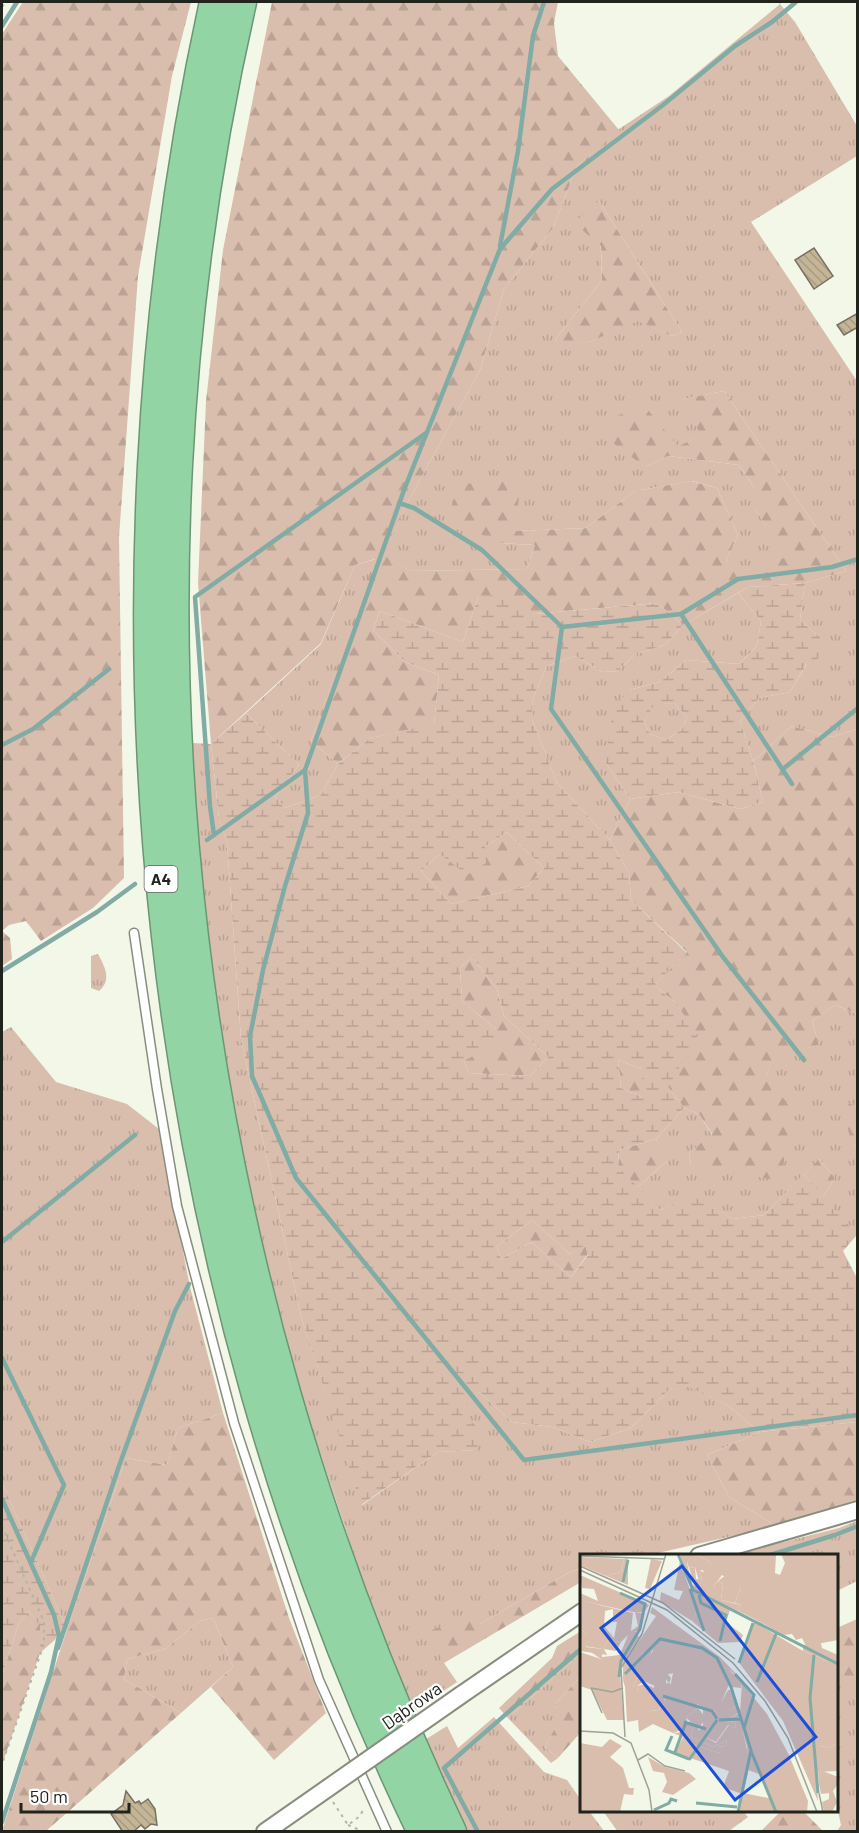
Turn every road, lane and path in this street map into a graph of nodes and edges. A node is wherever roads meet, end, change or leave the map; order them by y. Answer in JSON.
{"nodes":[{"id":1,"x":6,"y":2,"type":"edge"},
{"id":2,"x":215,"y":2,"type":"edge"},
{"id":3,"x":241,"y":2,"type":"edge"},
{"id":4,"x":2,"y":8,"type":"edge"},
{"id":5,"x":134,"y":933,"type":"dead end"},
{"id":6,"x":858,"y":1510,"type":"edge"},
{"id":7,"x":2,"y":1526,"type":"edge"},
{"id":8,"x":706,"y":1554,"type":"edge"},
{"id":9,"x":580,"y":1613,"type":"edge"},
{"id":10,"x":2,"y":1764,"type":"edge"},
{"id":11,"x":364,"y":1782,"type":"junction"},
{"id":12,"x":330,"y":1794,"type":"junction"},
{"id":13,"x":348,"y":1825,"type":"junction"},
{"id":14,"x":265,"y":1832,"type":"edge"},
{"id":15,"x":364,"y":1832,"type":"edge"},
{"id":16,"x":387,"y":1832,"type":"edge"},
{"id":17,"x":423,"y":1832,"type":"edge"},
{"id":18,"x":451,"y":1832,"type":"edge"}],
"edges":[{"from":1,"to":4,"type":"path"},
{"from":2,"to":17,"type":"highway","number":"A4"},
{"from":3,"to":18,"type":"highway","number":"A4"},
{"from":5,"to":11,"type":"lane"},
{"from":6,"to":8,"type":"street"},
{"from":7,"to":10,"type":"path"},
{"from":9,"to":12,"type":"street","name":"Dąbrowa","bridge":true},
{"from":11,"to":13,"type":"path"},
{"from":11,"to":16,"type":"lane"},
{"from":12,"to":13,"type":"path"},
{"from":12,"to":14,"type":"street","name":"Dąbrowa"},
{"from":13,"to":15,"type":"path"}]}
